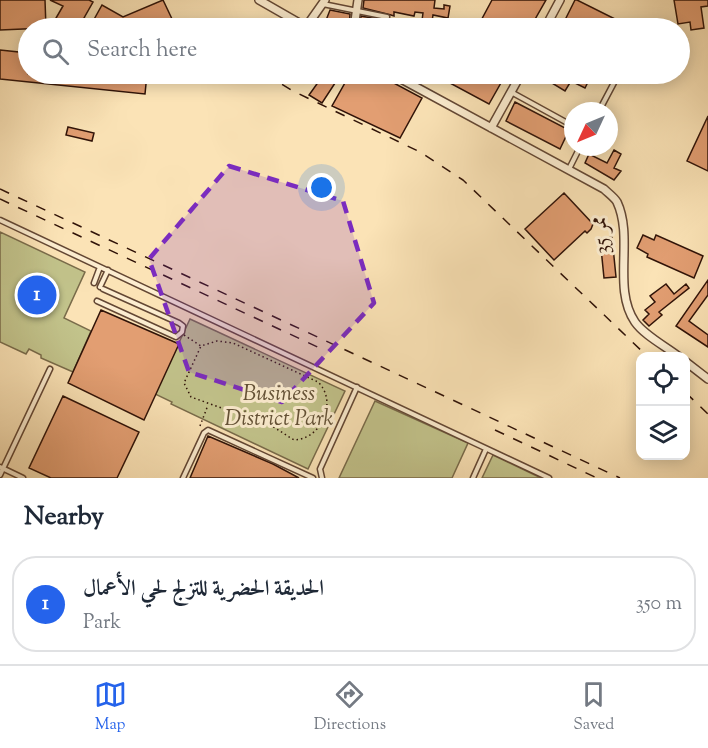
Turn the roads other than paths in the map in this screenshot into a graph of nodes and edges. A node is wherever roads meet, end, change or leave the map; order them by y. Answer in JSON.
{"nodes":[{"id":1,"x":259,"y":0,"type":"edge"},
{"id":2,"x":358,"y":0,"type":"edge"},
{"id":3,"x":560,"y":0,"type":"edge"},
{"id":4,"x":324,"y":2,"type":"edge"},
{"id":5,"x":356,"y":12,"type":"junction"},
{"id":6,"x":387,"y":17,"type":"dead end"},
{"id":7,"x":290,"y":18,"type":"edge"},
{"id":8,"x":314,"y":18,"type":"edge"},
{"id":9,"x":355,"y":18,"type":"edge"},
{"id":10,"x":550,"y":18,"type":"edge"},
{"id":11,"x":410,"y":84,"type":"edge"},
{"id":12,"x":515,"y":84,"type":"edge"},
{"id":13,"x":613,"y":84,"type":"edge"},
{"id":14,"x":511,"y":92,"type":"junction"},
{"id":15,"x":603,"y":102,"type":"edge"},
{"id":16,"x":564,"y":121,"type":"edge"},
{"id":17,"x":491,"y":128,"type":"junction"},
{"id":18,"x":575,"y":156,"type":"edge"},
{"id":19,"x":568,"y":169,"type":"junction"},
{"id":20,"x":0,"y":220,"type":"edge"},
{"id":21,"x":100,"y":267,"type":"junction"},
{"id":22,"x":108,"y":270,"type":"junction"},
{"id":23,"x":94,"y":283,"type":"dead end"},
{"id":24,"x":97,"y":301,"type":"dead end"},
{"id":25,"x":672,"y":352,"type":"edge"},
{"id":26,"x":690,"y":365,"type":"edge"},
{"id":27,"x":50,"y":369,"type":"dead end"},
{"id":28,"x":708,"y":379,"type":"edge"},
{"id":29,"x":357,"y":387,"type":"junction"},
{"id":30,"x":486,"y":449,"type":"junction"},
{"id":31,"x":2,"y":467,"type":"edge"},
{"id":32,"x":0,"y":475,"type":"edge"},
{"id":33,"x":23,"y":478,"type":"edge"},
{"id":34,"x":183,"y":478,"type":"edge"},
{"id":35,"x":313,"y":478,"type":"edge"},
{"id":36,"x":322,"y":478,"type":"edge"},
{"id":37,"x":473,"y":478,"type":"edge"},
{"id":38,"x":549,"y":478,"type":"edge"}],
"edges":[{"from":1,"to":7,"type":"street"},
{"from":2,"to":5,"type":"street"},
{"from":3,"to":10,"type":"street"},
{"from":4,"to":5,"type":"lane"},
{"from":4,"to":8,"type":"street"},
{"from":5,"to":6,"type":"lane"},
{"from":5,"to":9,"type":"street"},
{"from":11,"to":17,"type":"street","name":"ممر 35"},
{"from":12,"to":14,"type":"street"},
{"from":13,"to":15,"type":"lane"},
{"from":14,"to":16,"type":"lane"},
{"from":14,"to":17,"type":"street"},
{"from":17,"to":19,"type":"street","name":"ممر 35"},
{"from":18,"to":19,"type":"lane"},
{"from":19,"to":25,"type":"street","name":"ممر 35"},
{"from":20,"to":21,"type":"lane"},
{"from":21,"to":22,"type":"lane"},
{"from":21,"to":23,"type":"lane"},
{"from":22,"to":24,"type":"lane"},
{"from":22,"to":29,"type":"lane"},
{"from":26,"to":28,"type":"street"},
{"from":27,"to":31,"type":"lane"},
{"from":29,"to":30,"type":"lane"},
{"from":29,"to":36,"type":"lane"},
{"from":30,"to":37,"type":"lane"},
{"from":30,"to":38,"type":"lane"},
{"from":31,"to":32,"type":"lane"},
{"from":31,"to":33,"type":"lane"},
{"from":34,"to":35,"type":"lane"}]}
